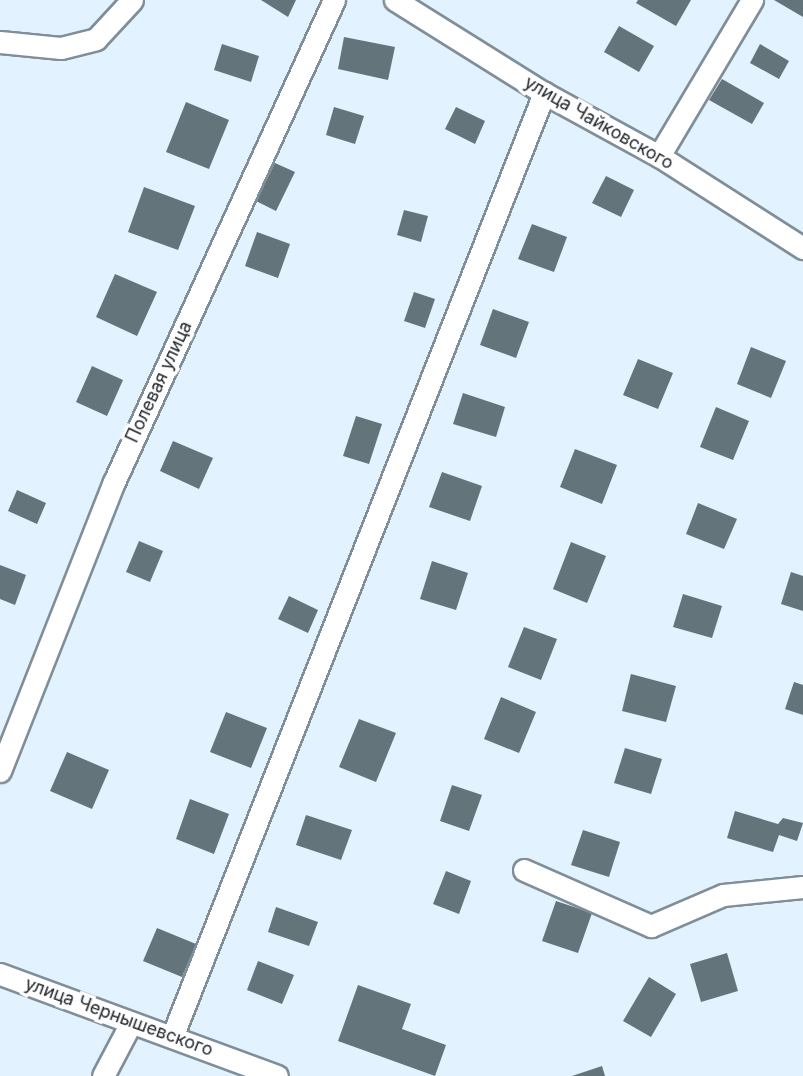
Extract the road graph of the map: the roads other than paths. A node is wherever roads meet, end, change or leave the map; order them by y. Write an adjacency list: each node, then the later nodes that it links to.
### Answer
1 (132, 0): 5 (street)
2 (334, 0): 9 (street, Полевая улица)
3 (395, 0): 6 (street, улица Чайковского)
4 (752, 0): 7 (street)
5 (0, 42)
6 (544, 93): 7 (street, улица Чайковского); 14 (street)
7 (659, 156): 8 (street, улица Чайковского)
8 (803, 248)
9 (0, 771)
10 (524, 870): 11 (street)
11 (803, 887)
12 (0, 974): 13 (street, улица Чернышевского)
13 (131, 1023): 14 (street, улица Чернышевского); 15 (street)
14 (173, 1037): 16 (street, улица Чернышевского)
15 (103, 1076)
16 (277, 1076)

